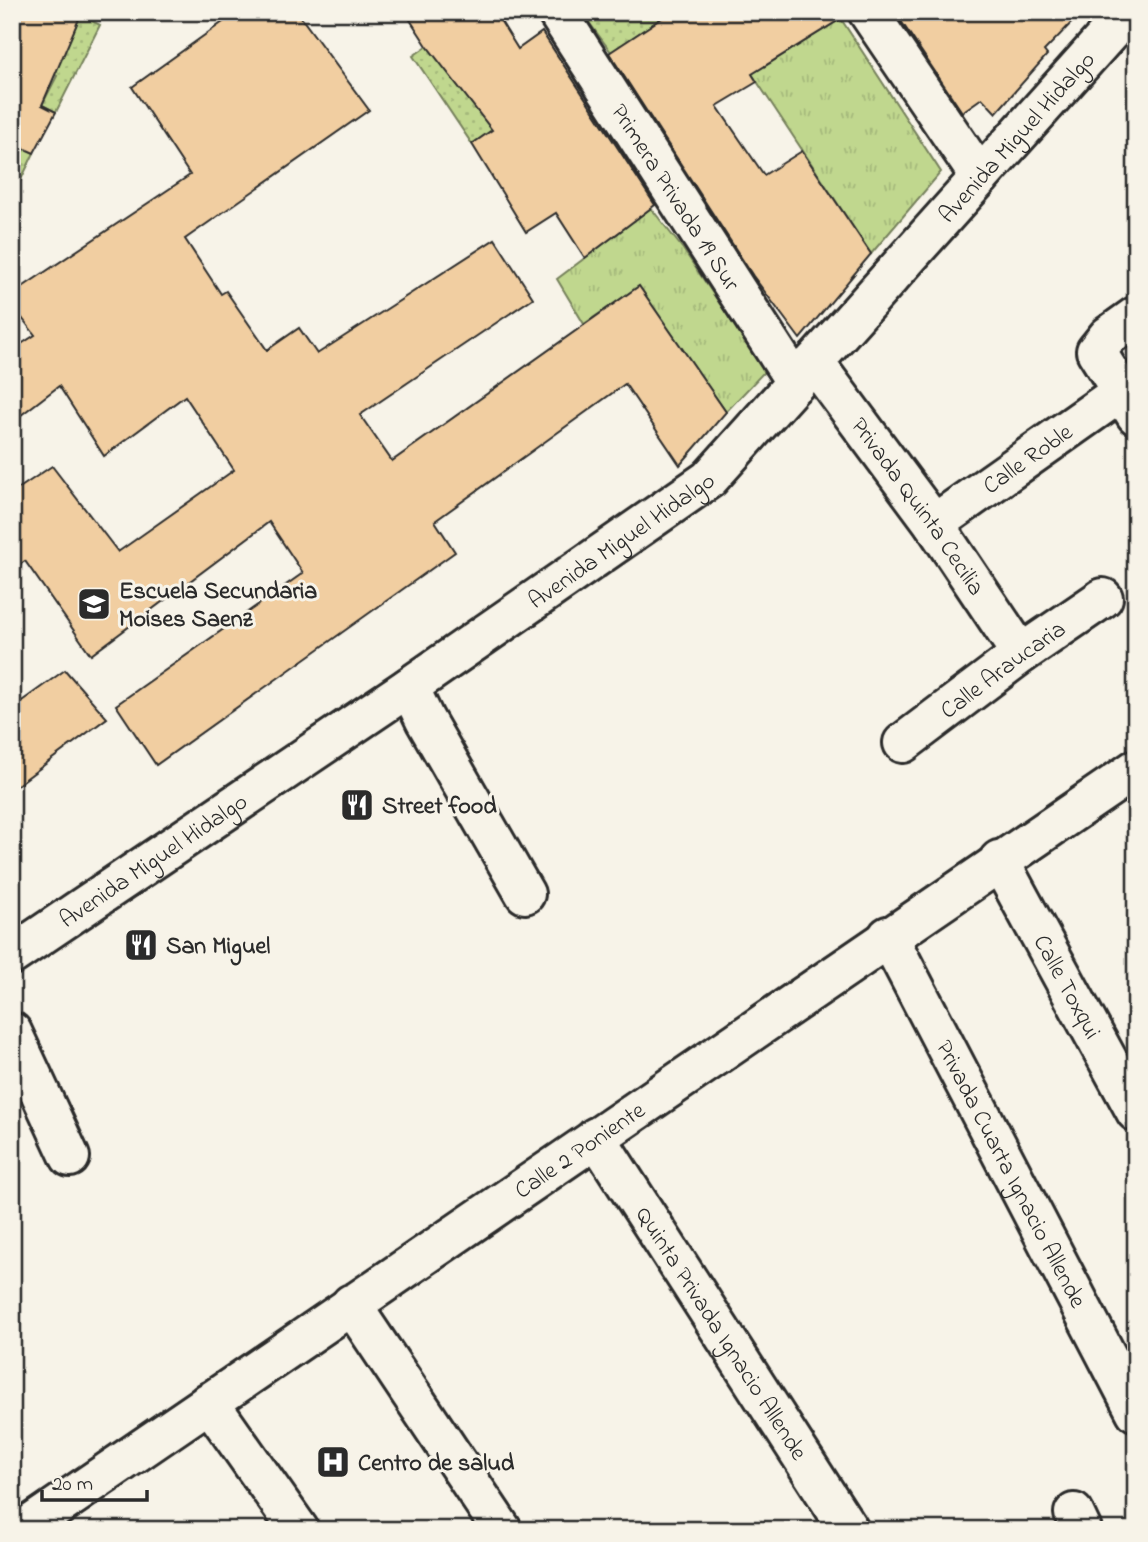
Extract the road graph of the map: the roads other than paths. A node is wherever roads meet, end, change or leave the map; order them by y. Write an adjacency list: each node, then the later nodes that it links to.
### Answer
1 (557, 12): 6 (street, Primera Privada 19 Sur)
2 (867, 12): 4 (street)
3 (1128, 12): 4 (street, Avenida Miguel Hidalgo)
4 (980, 177): 6 (street, Avenida Miguel Hidalgo)
5 (1136, 316): 7 (street)
6 (805, 372): 8 (street, Privada Quinta Cecilia); 11 (street, Avenida Miguel Hidalgo)
7 (1128, 404): 8 (street, Calle Roble)
8 (934, 524): 10 (street, Privada Quinta Cecilia)
9 (1103, 598): 10 (street, Calle Araucaria)
10 (1021, 654): 12 (street, Calle Araucaria)
11 (409, 687): 15 (street); 17 (street, Avenida Miguel Hidalgo)
12 (903, 743)
13 (1136, 769): 14 (street, Calle 2 Poniente)
14 (999, 860): 16 (street, Calle 2 Poniente); 19 (street, Calle Toxqui)
15 (525, 894)
16 (888, 936): 20 (street, Calle 2 Poniente); 24 (street, Privada Cuarta Ignacio Allende)
17 (12, 955)
18 (12, 1032): 21 (street)
19 (1136, 1112)
20 (596, 1136): 22 (street, Calle 2 Poniente); 28 (street, Quinta Privada Ignacio Allende)
21 (70, 1157)
22 (351, 1304): 23 (street, Calle 2 Poniente); 27 (street)
23 (209, 1402): 25 (street, Calle 2 Poniente); 26 (street)
24 (1136, 1412)
25 (23, 1530)
26 (299, 1530)
27 (502, 1530)
28 (849, 1530)

